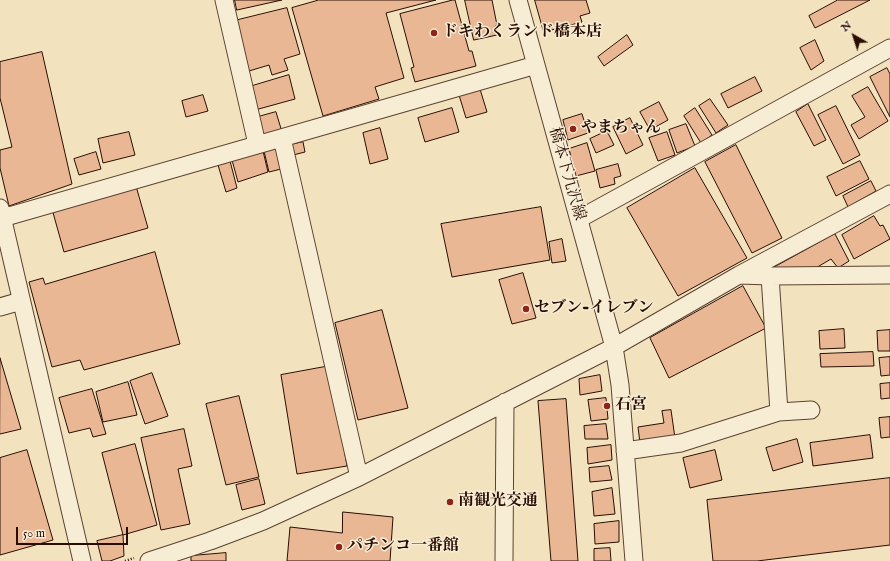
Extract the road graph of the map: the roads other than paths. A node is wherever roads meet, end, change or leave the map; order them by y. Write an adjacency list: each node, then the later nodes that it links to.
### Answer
1 (224, 0): 6 (street)
2 (518, 0): 4 (street, 橋本下九沢線)
3 (890, 48): 9 (street)
4 (536, 64): 5 (street); 9 (street, 橋本下九沢線)
5 (282, 138): 6 (street); 20 (street)
6 (257, 144): 8 (street)
7 (890, 194): 10 (street)
8 (1, 213): 13 (street)
9 (579, 219): 15 (street, 橋本下九沢線)
10 (739, 275): 12 (street); 15 (street)
11 (890, 275): 12 (street)
12 (770, 276): 18 (street)
13 (21, 301): 14 (street); 21 (street)
14 (0, 307)
15 (614, 347): 16 (street); 19 (street, 橋本下九沢線)
16 (506, 402): 20 (street); 23 (street)
17 (811, 410): 18 (street)
18 (779, 412): 19 (street)
19 (625, 451): 24 (street, 橋本下九沢線)
20 (359, 477): 22 (street)
21 (82, 561)
22 (149, 561)
23 (504, 561)
24 (634, 561)

